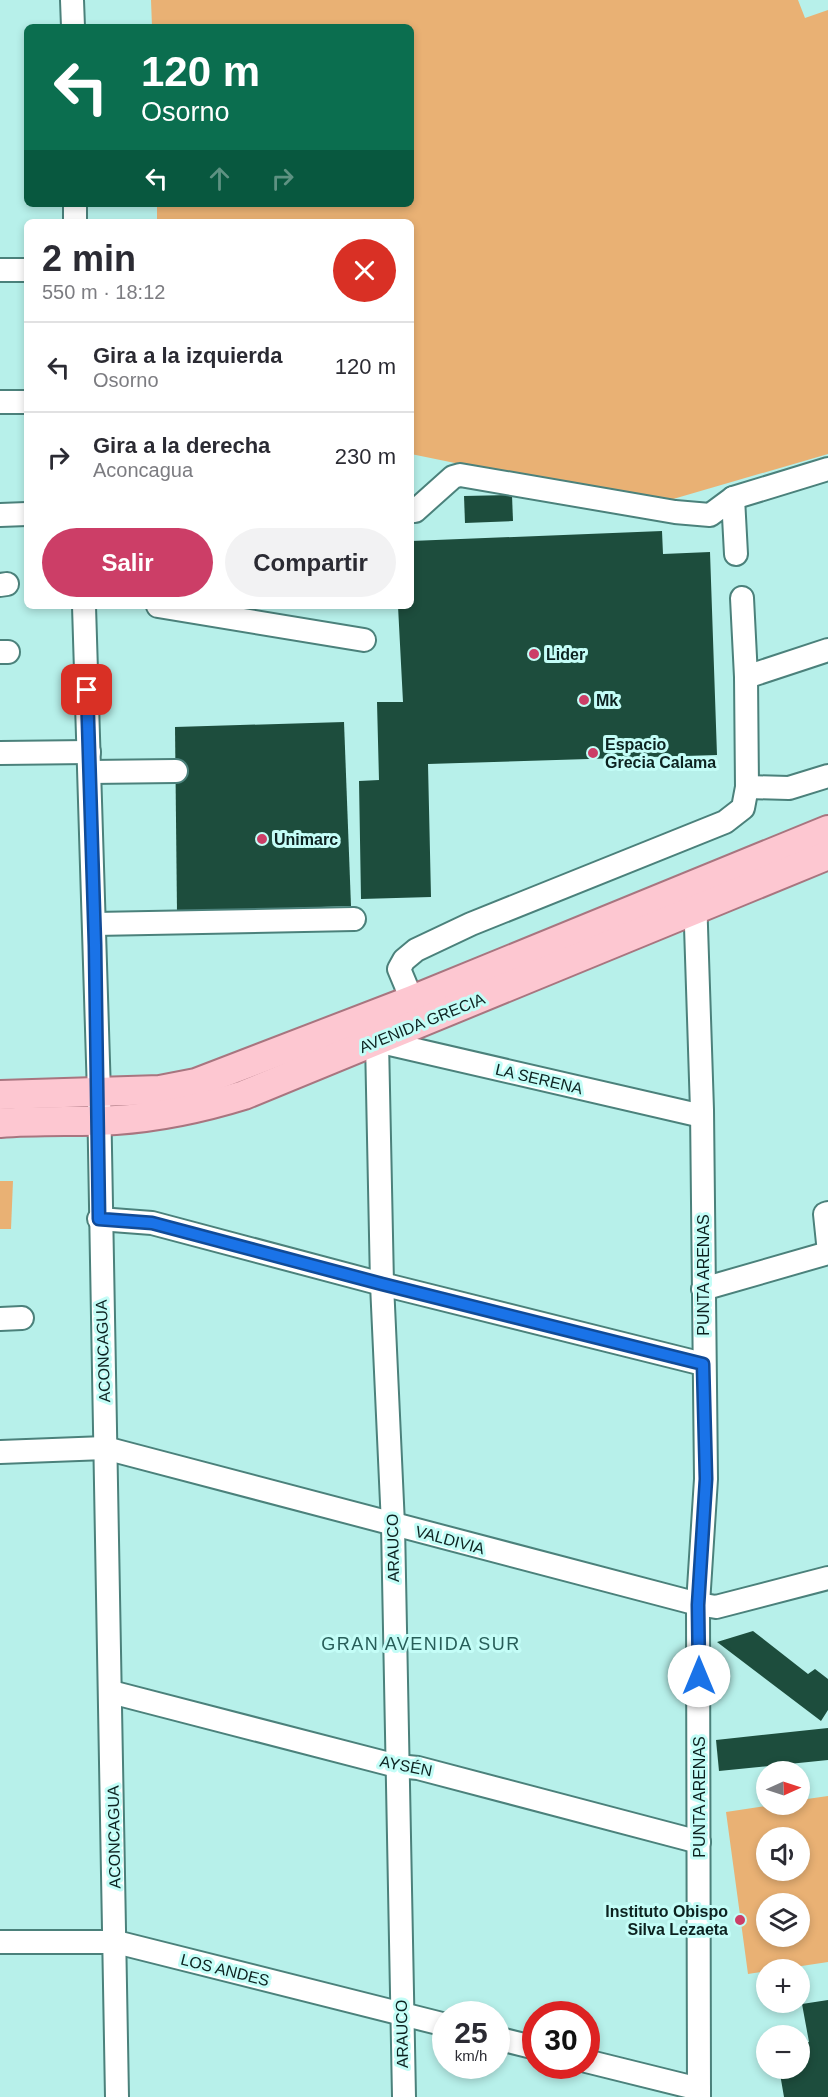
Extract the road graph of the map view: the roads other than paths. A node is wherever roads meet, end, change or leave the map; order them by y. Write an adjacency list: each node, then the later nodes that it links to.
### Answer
1 (72, 0): 2 (street)
2 (73, 24)
3 (0, 270): 4 (street)
4 (24, 270)
5 (0, 402): 6 (street)
6 (24, 402)
7 (828, 469): 8 (street)
8 (733, 498): 9 (street); 12 (street)
9 (415, 511)
10 (24, 514): 11 (street)
11 (0, 515)
12 (736, 554)
13 (742, 598): 18 (street)
14 (84, 609): 20 (street, ACONCAGUA)
15 (176, 609): 16 (street)
16 (364, 640)
17 (828, 650): 18 (street)
18 (746, 677): 23 (street)
19 (0, 753): 20 (street)
20 (89, 762): 21 (street); 28 (street, ACONCAGUA)
21 (176, 771)
22 (828, 776): 23 (street)
23 (747, 787): 29 (street)
24 (828, 830): 26 (main road, AVENIDA GRECIA)
25 (828, 855): 26 (main road, AVENIDA GRECIA)
26 (695, 898): 29 (main road, AVENIDA GRECIA); 30 (main road, AVENIDA GRECIA); 33 (street, PUNTA ARENAS)
27 (354, 920): 28 (street)
28 (95, 924): 32 (street, ACONCAGUA)
29 (404, 1003): 30 (street); 32 (main road, AVENIDA GRECIA)
30 (377, 1041): 32 (main road, AVENIDA GRECIA); 33 (street, LA SERENA); 39 (street, ARAUCO)
31 (0, 1095): 32 (main road, AVENIDA GRECIA)
32 (98, 1107): 34 (main road, AVENIDA GRECIA); 36 (street, ACONCAGUA)
33 (702, 1116): 40 (street, PUNTA ARENAS)
34 (0, 1123)
35 (828, 1213): 37 (street)
36 (99, 1219): 39 (street); 42 (street, ACONCAGUA)
37 (828, 1243)
38 (828, 1253): 40 (street)
39 (382, 1284): 41 (street); 44 (street, ARAUCO)
40 (703, 1289): 41 (street, PUNTA ARENAS)
41 (703, 1364): 46 (street, PUNTA ARENAS)
42 (105, 1448): 43 (street, VALDIVIA); 44 (street, VALDIVIA); 47 (street, ACONCAGUA)
43 (0, 1452)
44 (393, 1525): 46 (street, VALDIVIA); 48 (street, ARAUCO)
45 (828, 1578): 46 (street, VALDIVIA)
46 (698, 1605): 49 (street, PUNTA ARENAS)
47 (111, 1692): 48 (street, AYSÉN); 51 (street, ACONCAGUA)
48 (397, 1766): 49 (street, AYSÉN); 52 (street, ARAUCO)
49 (699, 1842): 55 (street, PUNTA ARENAS)
50 (0, 1942): 51 (street, LOS ANDES)
51 (116, 1942): 52 (street, LOS ANDES); 56 (street, ACONCAGUA)
52 (401, 2014): 53 (street, LOS ANDES); 57 (street, ARAUCO)
53 (432, 2022)
54 (600, 2065): 55 (street)
55 (699, 2093)
56 (117, 2097)
57 (404, 2097)

